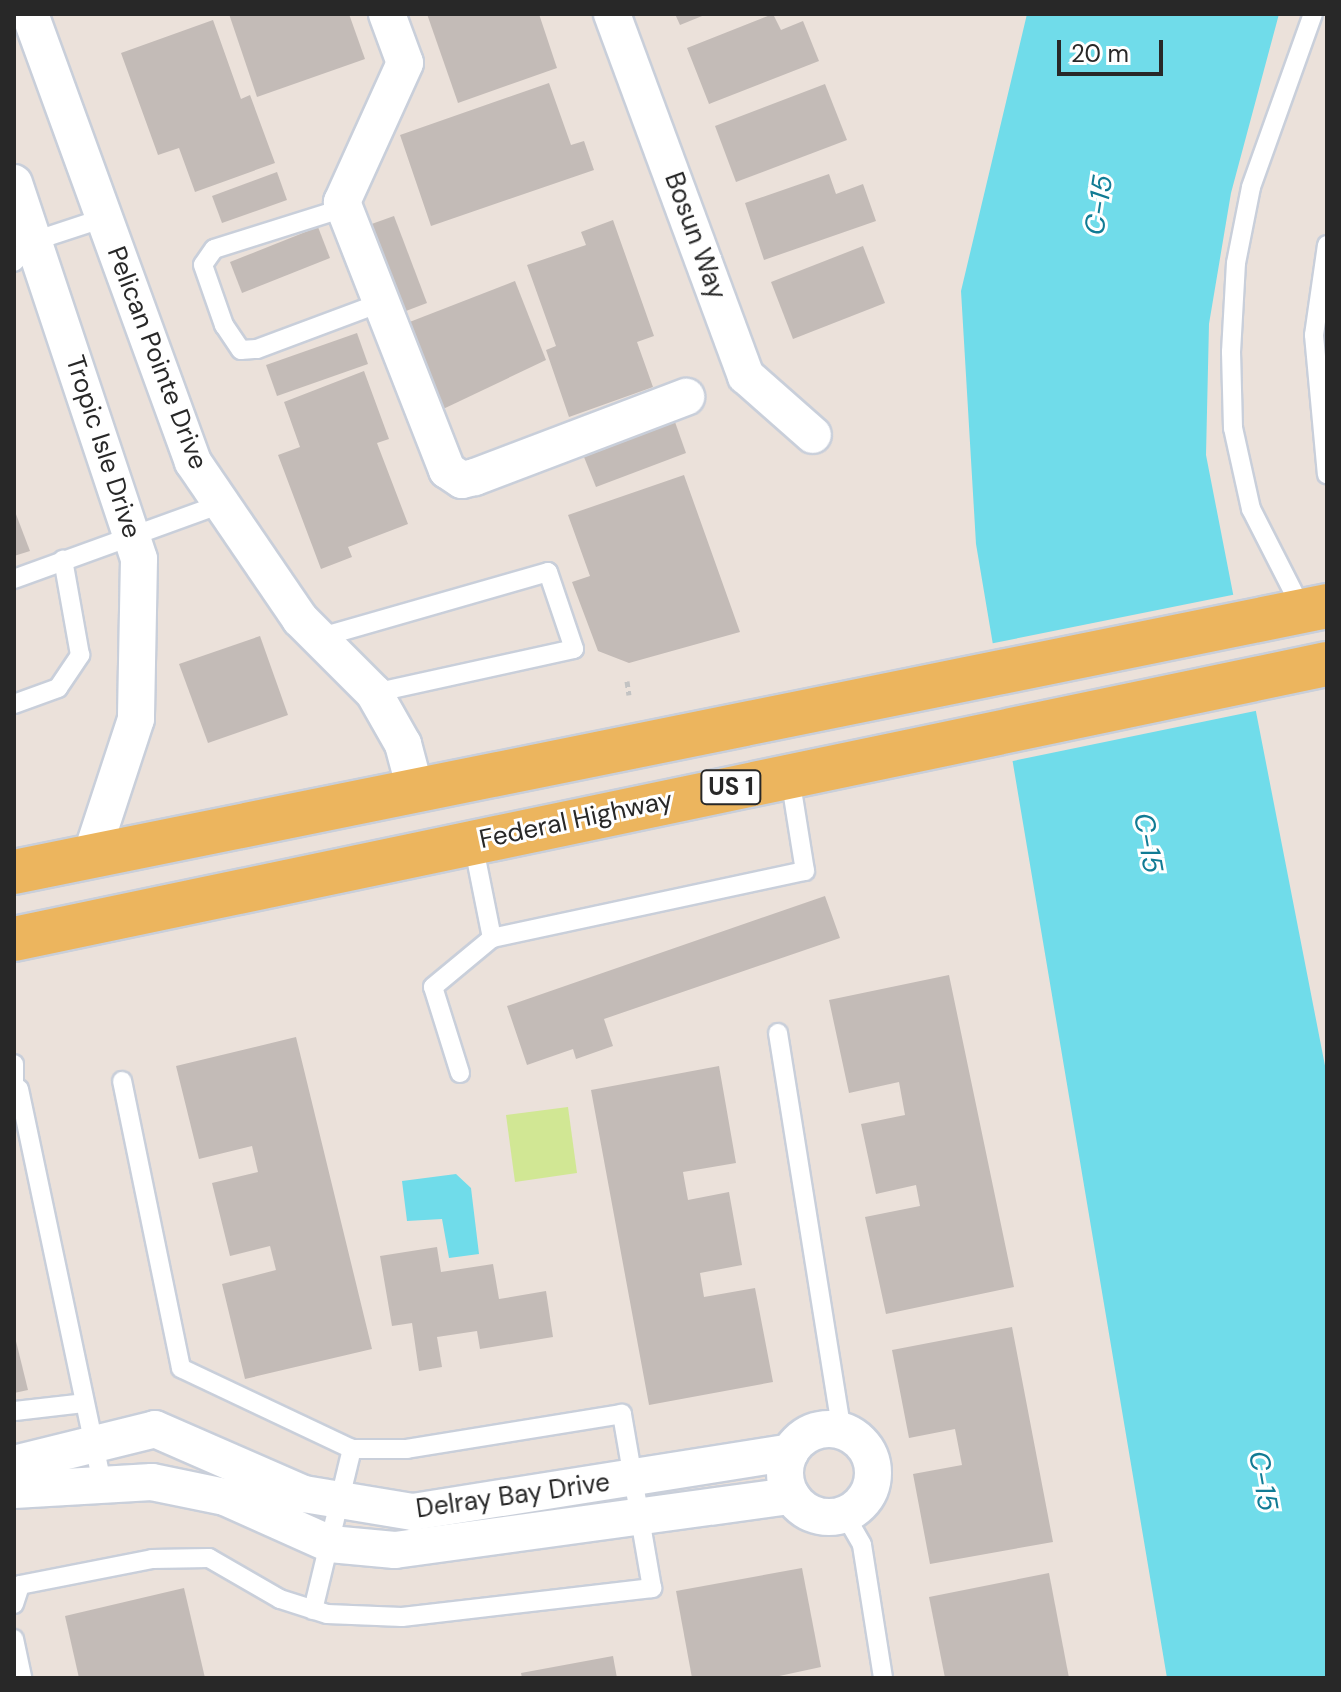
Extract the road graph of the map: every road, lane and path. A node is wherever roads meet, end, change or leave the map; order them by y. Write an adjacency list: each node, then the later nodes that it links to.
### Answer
1 (30, 14): 7 (street, Pelican Pointe Drive)
2 (387, 14): 6 (street)
3 (612, 14): 12 (street, Bosun Way)
4 (1313, 14): 18 (lane)
5 (14, 183): 9 (street, Tropic Isle Drive)
6 (344, 208): 10 (street); 10 (lane)
7 (104, 218): 9 (lane); 14 (street, Pelican Pointe Drive)
8 (1327, 245): 13 (lane)
9 (24, 252): 15 (street, Tropic Isle Drive)
10 (380, 303): 11 (street)
11 (686, 397)
12 (813, 435)
13 (1327, 474)
14 (218, 505): 15 (lane); 19 (street, Pelican Pointe Drive)
15 (135, 533): 16 (lane); 29 (street, Tropic Isle Drive)
16 (63, 560): 17 (lane); 24 (lane)
17 (14, 579)
18 (1315, 609): 20 (main road); 25 (main road, US 1)
19 (318, 638): 22 (street, Pelican Pointe Drive); 22 (lane)
20 (1323, 665): 26 (main road, Federal Highway / US 1)
21 (627, 681): 23 (path)
22 (374, 693): 27 (street, Pelican Pointe Drive)
23 (629, 695)
24 (14, 704)
25 (555, 762): 27 (main road, US 1); 28 (main road)
26 (790, 774): 28 (main road, Federal Highway / US 1); 32 (lane)
27 (415, 789): 29 (main road, US 1); 31 (main road)
28 (473, 842): 31 (main road, Federal Highway / US 1); 32 (lane)
29 (91, 856): 30 (main road, US 1)
30 (14, 872)
31 (326, 874): 33 (main road, Federal Highway / US 1)
32 (492, 938): 36 (lane)
33 (14, 939)
34 (778, 1033): 41 (lane)
35 (14, 1064): 38 (lane)
36 (460, 1073)
37 (122, 1081): 43 (lane)
38 (16, 1089): 39 (lane)
39 (84, 1403): 40 (lane); 42 (lane)
40 (15, 1411)
41 (842, 1431): 44 (street, Delray Bay Drive); 51 (street)
42 (92, 1439): 45 (street, Delray Bay Drive); 47 (lane); 50 (street, Delray Bay Drive)
43 (352, 1449): 46 (lane); 50 (lane)
44 (790, 1452): 46 (street, Delray Bay Drive); 49 (street)
45 (14, 1464)
46 (634, 1479): 50 (street, Delray Bay Drive); 52 (lane)
47 (102, 1483): 48 (street, Delray Bay Drive); 53 (street, Delray Bay Drive)
48 (14, 1490)
49 (791, 1496): 51 (street); 52 (street, Delray Bay Drive)
50 (340, 1503): 53 (lane)
51 (845, 1515): 58 (lane)
52 (642, 1519): 53 (street, Delray Bay Drive); 55 (lane)
53 (330, 1544): 55 (lane)
54 (14, 1604): 55 (lane)
55 (313, 1610)
56 (14, 1639): 57 (lane)
57 (22, 1678)
58 (883, 1678)

